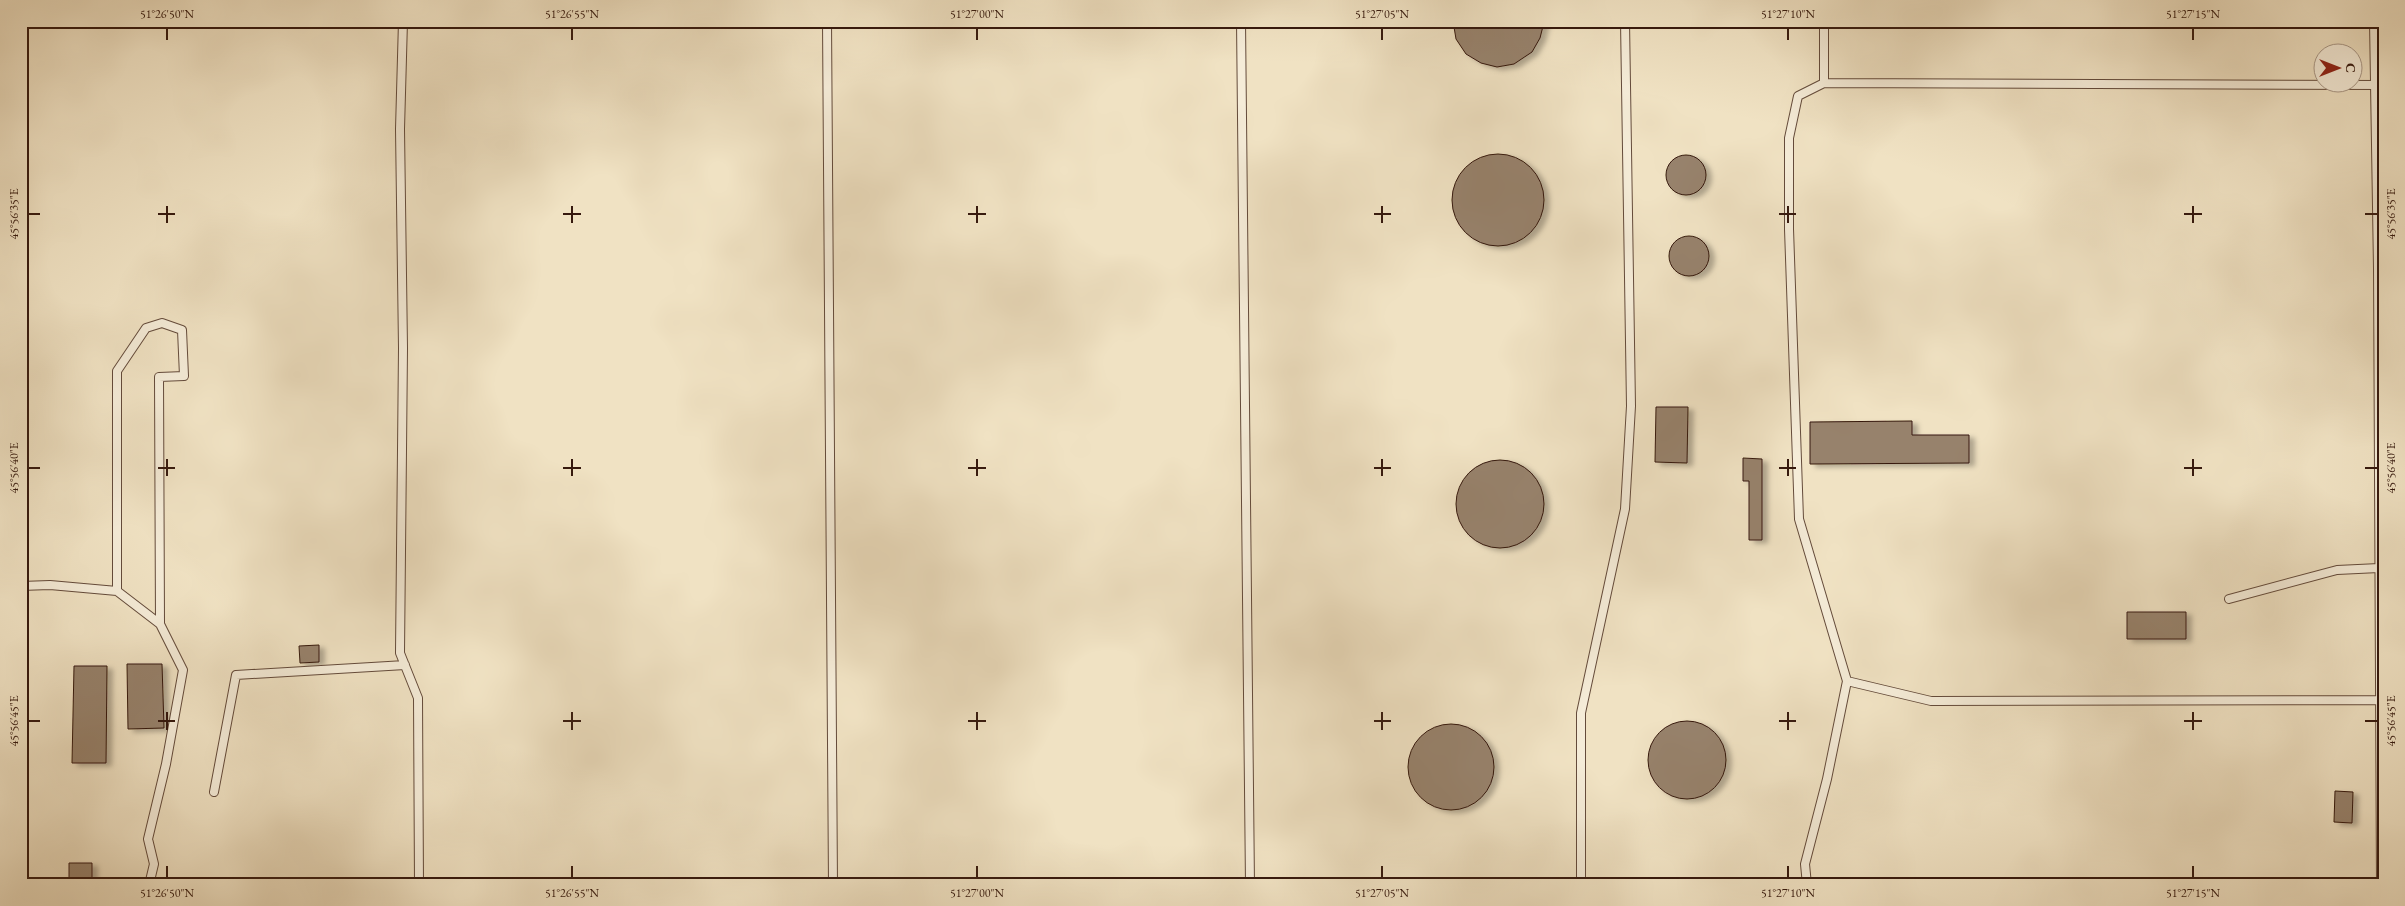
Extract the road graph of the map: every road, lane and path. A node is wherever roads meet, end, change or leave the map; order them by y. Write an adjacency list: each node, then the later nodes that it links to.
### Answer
1 (403, 21): 15 (lane)
2 (828, 21): 21 (lane)
3 (1242, 21): 22 (lane)
4 (1624, 21): 23 (lane)
5 (1824, 21): 7 (lane)
6 (2374, 21): 8 (lane)
7 (1824, 83): 8 (lane); 16 (lane)
8 (2380, 85): 9 (lane)
9 (2381, 268): 10 (lane)
10 (2379, 568): 13 (lane); 17 (lane)
11 (21, 586): 12 (lane)
12 (117, 591): 14 (lane); 14 (lane)
13 (2229, 599)
14 (160, 624): 19 (lane)
15 (405, 665): 18 (lane); 20 (lane)
16 (1846, 681): 17 (lane); 24 (lane)
17 (2382, 700): 25 (lane)
18 (214, 792)
19 (149, 885)
20 (419, 885)
21 (834, 885)
22 (1250, 885)
23 (1580, 885)
24 (1806, 885)
25 (2381, 885)

